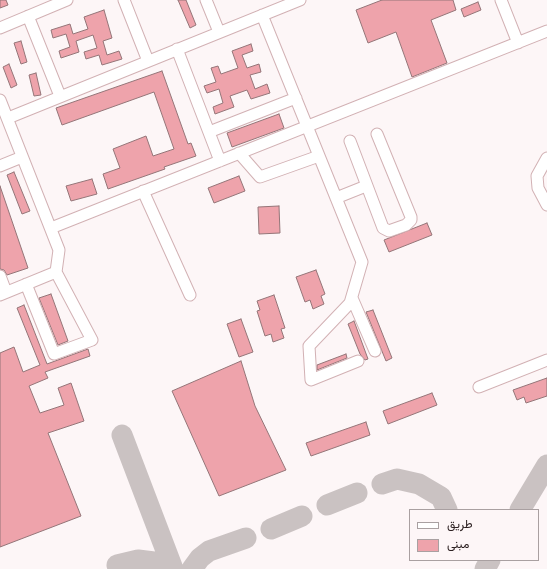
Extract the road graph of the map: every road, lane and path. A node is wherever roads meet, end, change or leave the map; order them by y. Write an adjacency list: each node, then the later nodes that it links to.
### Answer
1 (67, 0): 7 (lane)
2 (124, 0): 13 (lane)
3 (206, 0): 10 (lane)
4 (300, 0): 6 (lane)
5 (501, 0): 11 (lane)
6 (262, 15): 10 (lane); 15 (lane)
7 (28, 16): 8 (lane); 14 (lane)
8 (0, 28)
9 (547, 31): 11 (lane)
10 (219, 32): 12 (lane)
11 (518, 43): 18 (lane)
12 (177, 50): 13 (lane); 19 (lane)
13 (148, 61): 14 (lane)
14 (60, 96): 17 (lane)
15 (296, 98): 18 (lane); 19 (lane)
16 (0, 100): 17 (lane)
17 (8, 118): 24 (lane)
18 (307, 126): 22 (lane); 23 (lane)
19 (209, 132): 26 (lane)
20 (377, 134): 28 (lane)
21 (350, 141): 28 (lane)
22 (239, 153): 23 (lane); 26 (lane)
23 (319, 156): 30 (lane)
24 (22, 157): 27 (lane); 32 (lane)
25 (547, 158): 31 (lane)
26 (220, 161): 29 (lane)
27 (0, 166)
28 (366, 186): 30 (lane)
29 (143, 192): 32 (lane); 37 (lane)
30 (336, 198): 38 (lane)
31 (547, 205)
32 (50, 228): 33 (lane)
33 (56, 272): 35 (lane); 35 (lane)
34 (0, 276): 36 (lane)
35 (26, 284): 36 (lane)
36 (3, 294)
37 (190, 295)
38 (352, 298): 39 (lane); 41 (lane)
39 (376, 351)
40 (547, 360): 42 (lane)
41 (358, 361)
42 (479, 387)

